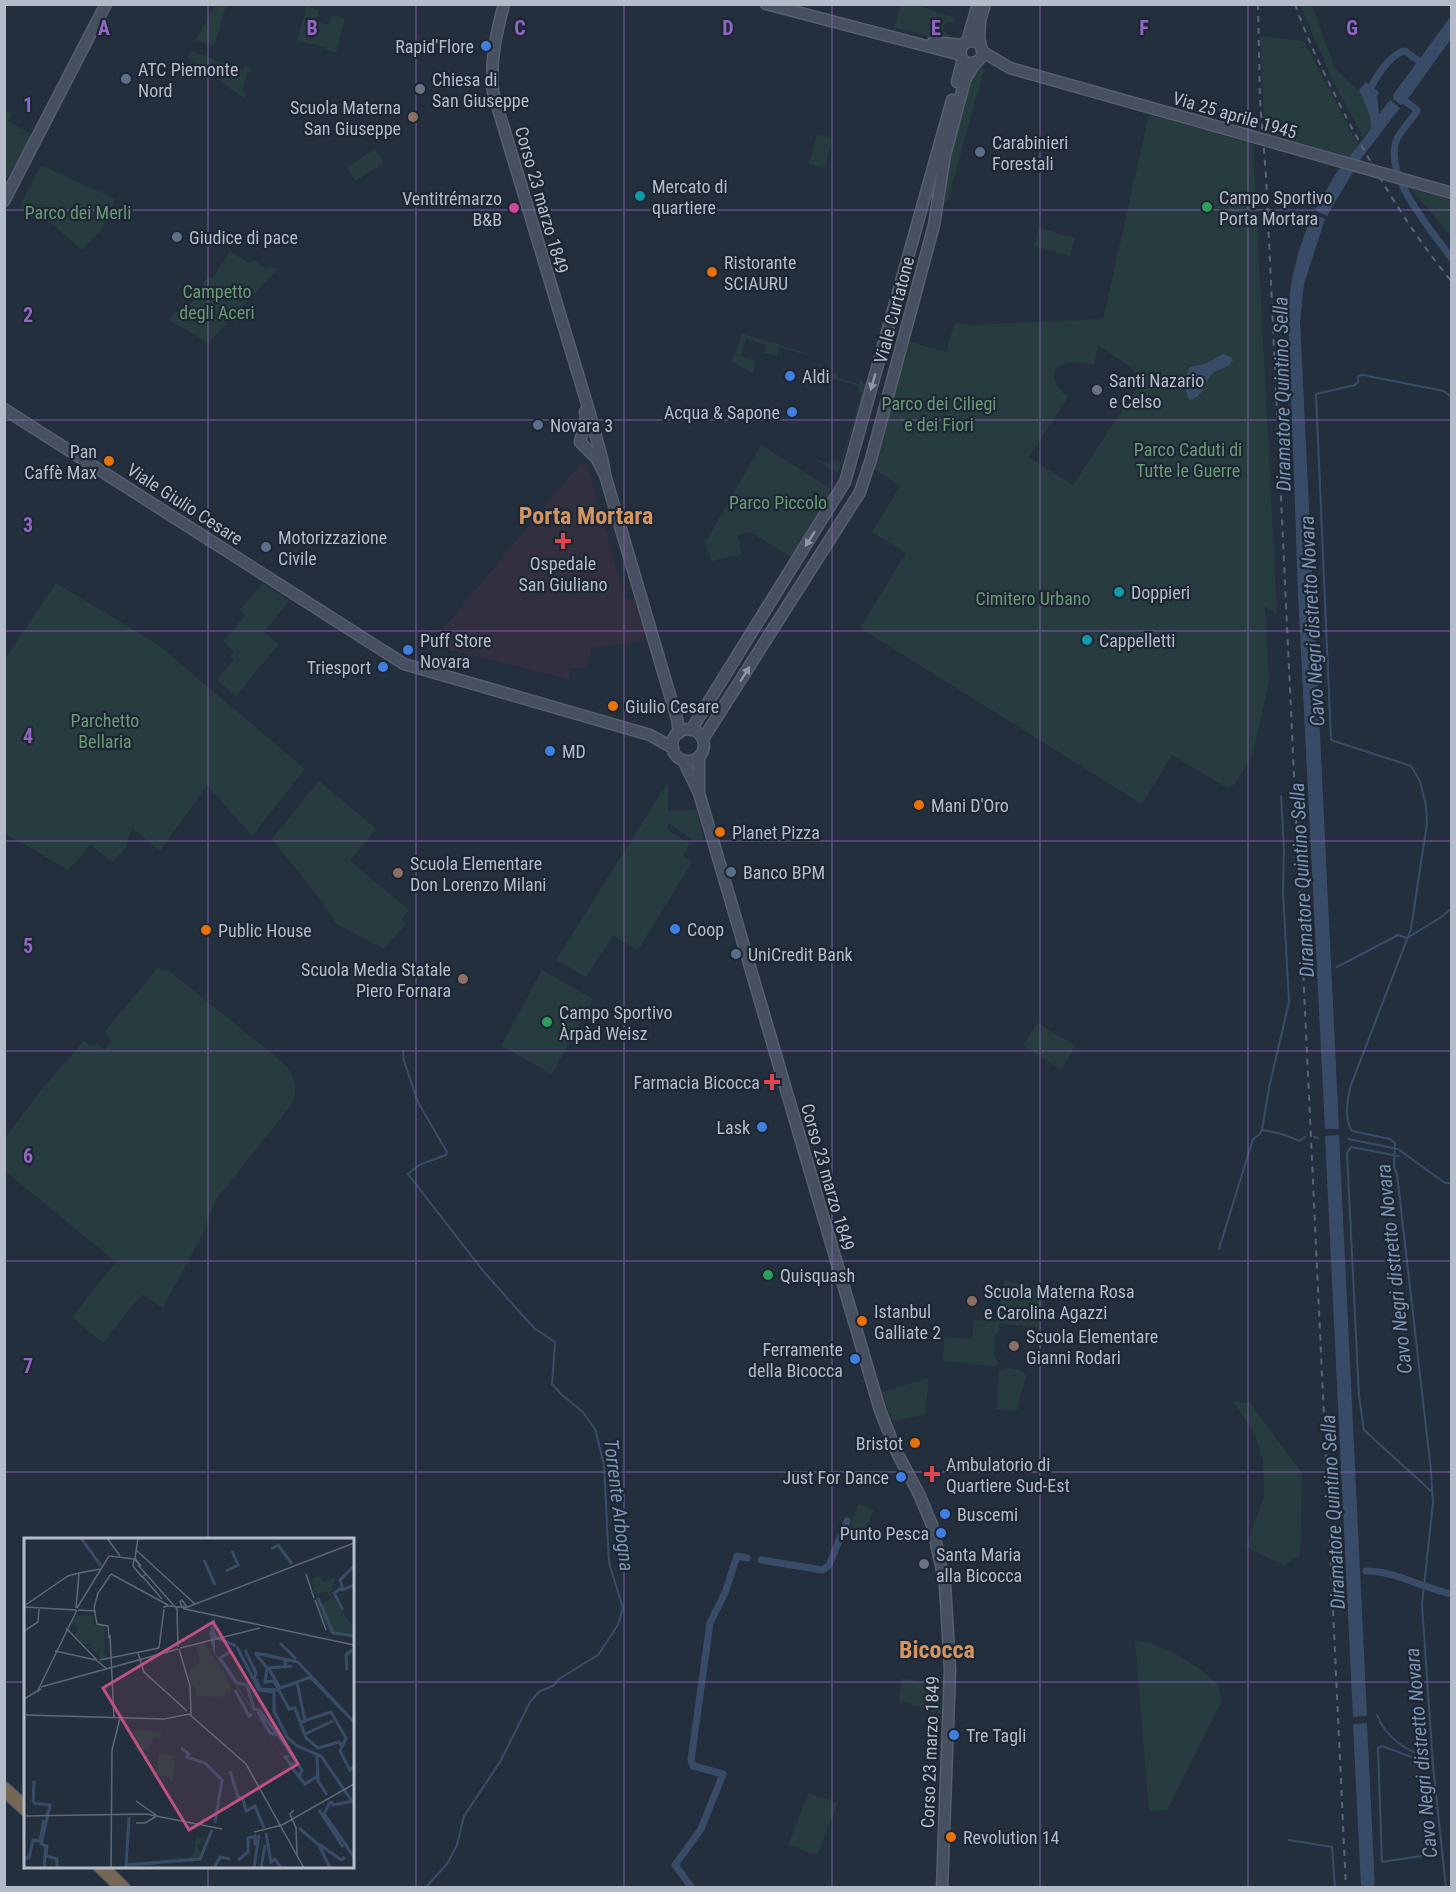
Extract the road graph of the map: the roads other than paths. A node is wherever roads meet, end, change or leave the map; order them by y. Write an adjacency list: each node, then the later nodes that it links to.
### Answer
1 (106, 4): 10 (main road)
2 (504, 4): 11 (main road, Corso 23 marzo 1849)
3 (766, 4): 7 (main road)
4 (782, 4): 7 (main road)
5 (978, 4): 7 (main road, Viale Curtatone)
6 (985, 4): 8 (main road, Viale Curtatone)
7 (964, 51): 8 (main road); 8 (main road); 14 (main road, Viale Curtatone, one-way to 14)
8 (979, 55): 9 (main road, Via 25 aprile 1945, bridge); 15 (main road, Viale Curtatone, one-way to 8)
9 (1452, 193)
10 (4, 201)
11 (585, 403): 13 (main road, Corso 23 marzo 1849); 13 (main road, Corso 23 marzo 1849)
12 (4, 409): 14 (main road, Viale Giulio Cesare)
13 (593, 442): 14 (main road, Corso 23 marzo 1849)
14 (681, 736): 15 (main road); 17 (main road)
15 (703, 739): 16 (main road)
16 (699, 757): 17 (main road); 18 (main road, Corso 23 marzo 1849)
17 (683, 760): 18 (main road, Corso 23 marzo 1849)
18 (699, 793): 27 (main road, Corso 23 marzo 1849)
19 (4, 1779): 21 (highway)
20 (4, 1789): 22 (highway)
21 (24, 1796)
22 (24, 1807)
23 (90, 1868): 25 (highway)
24 (102, 1868): 26 (highway)
25 (110, 1887)
26 (123, 1887)
27 (942, 1887)

